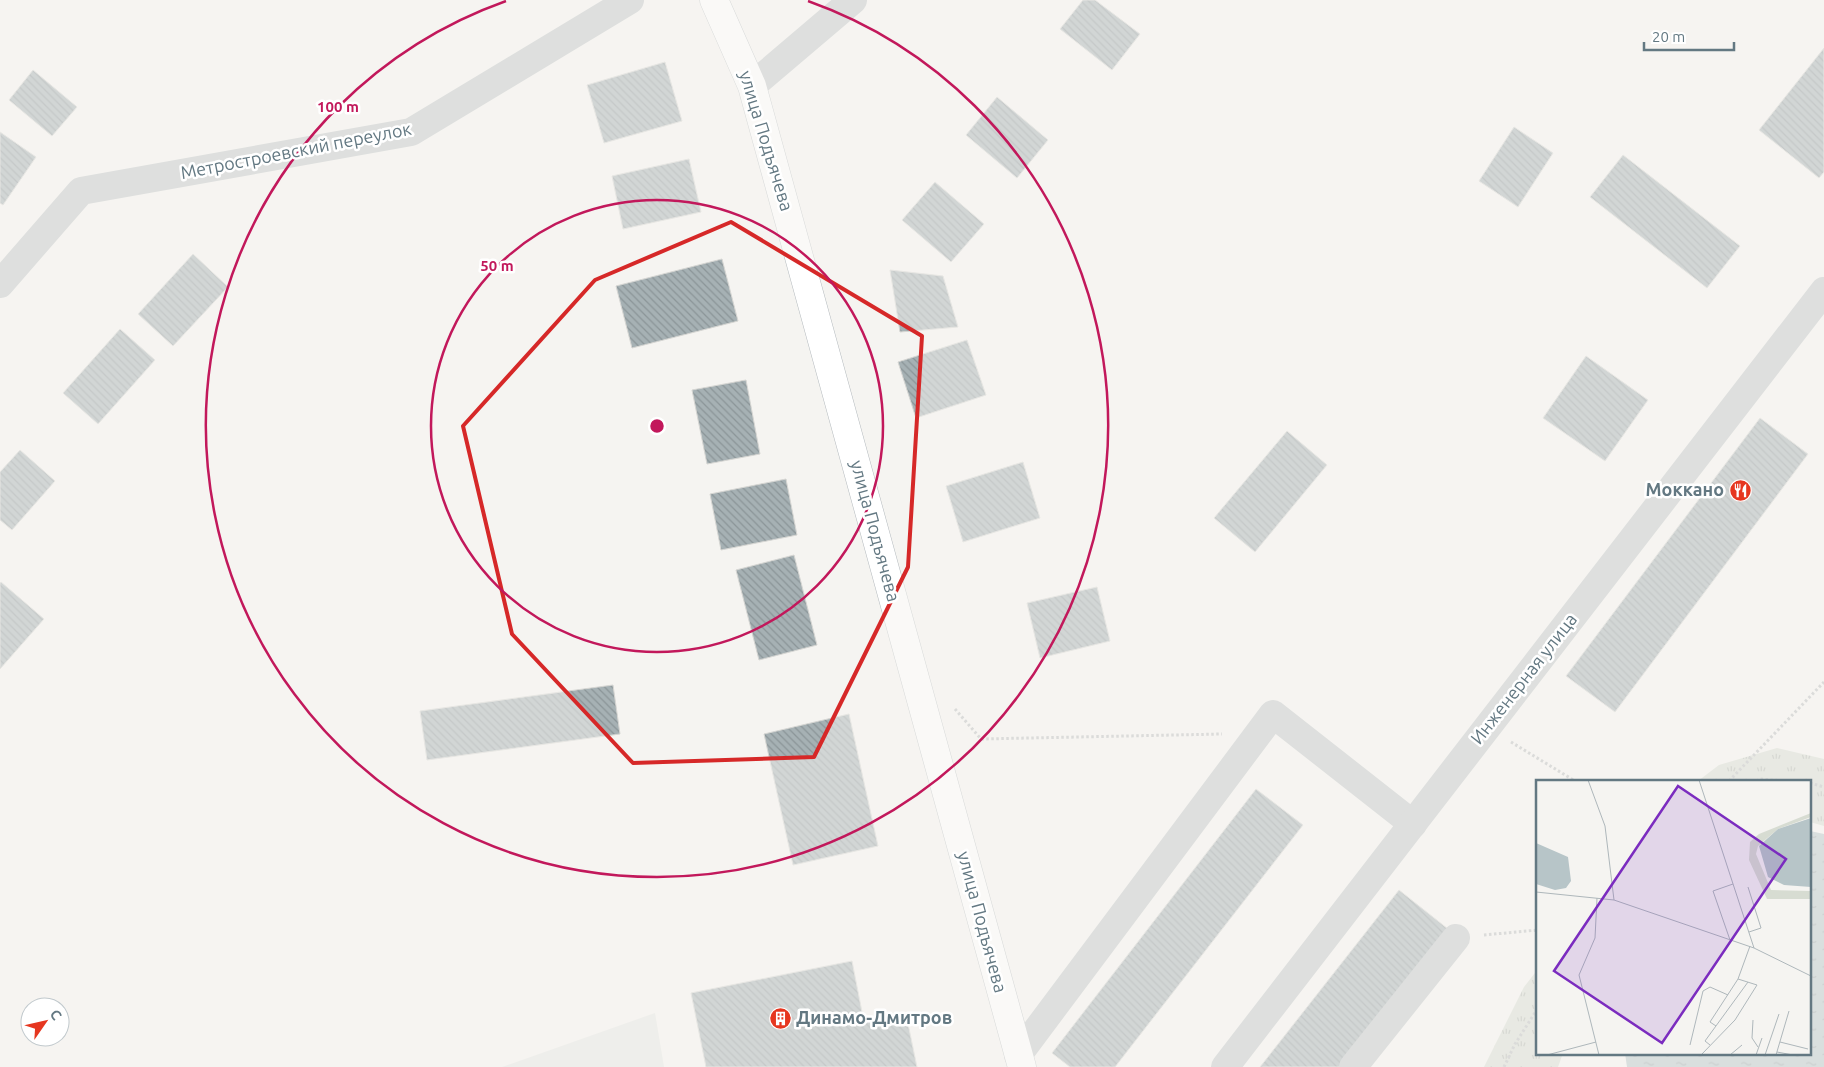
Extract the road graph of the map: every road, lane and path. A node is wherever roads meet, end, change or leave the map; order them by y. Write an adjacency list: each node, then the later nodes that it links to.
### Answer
1 (630, 0): 5 (street, Метростроевский переулок)
2 (714, 0): 4 (main road, улица Подъячева)
3 (853, 0): 4 (street)
4 (752, 86): 17 (main road, улица Подъячева)
5 (0, 284)
6 (1824, 291): 9 (street, Инженерная улица)
7 (1824, 682): 12 (path)
8 (951, 704): 10 (path)
9 (1487, 728): 11 (path); 13 (street, Инженерная улица)
10 (1259, 733): 13 (street); 17 (street)
11 (1573, 780)
12 (1730, 780)
13 (1413, 824): 18 (street, Инженерная улица)
14 (1536, 930): 15 (path)
15 (1456, 938): 19 (street)
16 (1536, 1011): 20 (path)
17 (1020, 1061)
18 (1225, 1067)
19 (1353, 1067)
20 (1504, 1067)

